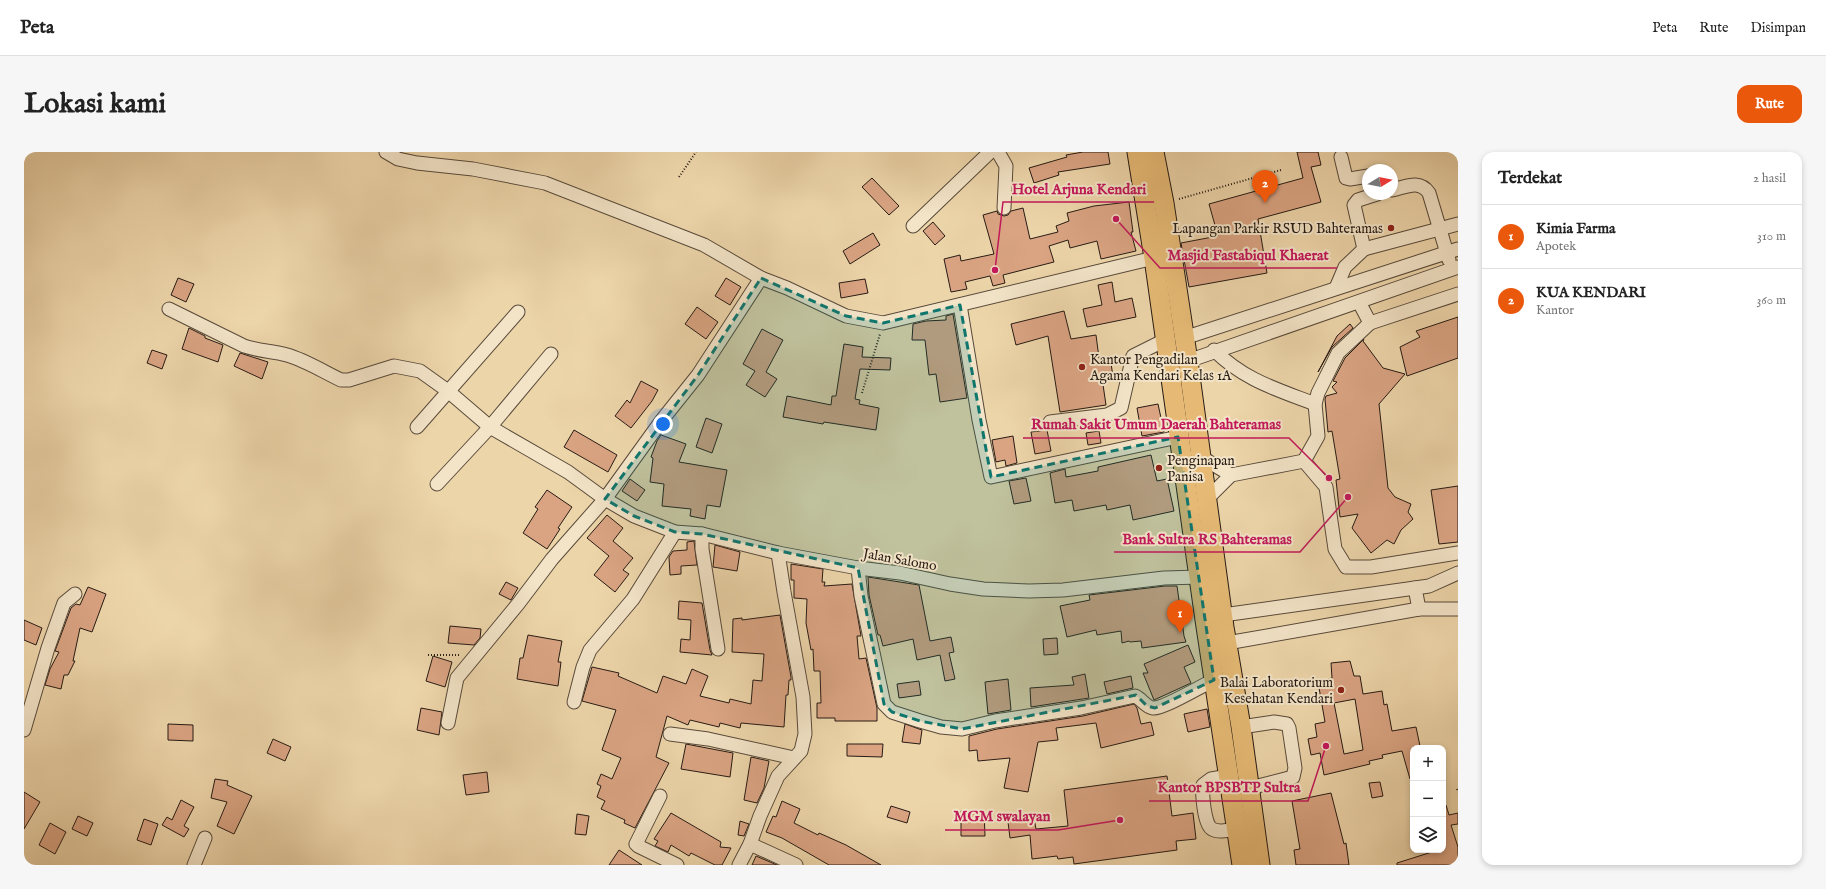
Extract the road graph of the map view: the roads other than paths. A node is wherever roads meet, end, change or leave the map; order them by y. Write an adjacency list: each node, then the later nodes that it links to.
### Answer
1 (386, 152): 18 (street)
2 (990, 152): 12 (street)
3 (998, 152): 10 (street)
4 (1137, 152): 16 (highway)
5 (1154, 152): 27 (highway)
6 (1341, 157): 7 (street)
7 (1362, 177)
8 (1398, 188): 13 (street)
9 (1362, 199): 14 (street)
10 (1004, 208)
11 (1458, 224): 13 (street)
12 (913, 226)
13 (1440, 229): 14 (street); 15 (street)
14 (1364, 249): 19 (street)
15 (1452, 251): 17 (street); 19 (street)
16 (1154, 258): 22 (street); 26 (highway)
17 (1455, 268): 21 (street)
18 (761, 278): 22 (street); 41 (street)
19 (1336, 288): 27 (street)
20 (1458, 294): 25 (street)
21 (1360, 302): 25 (street); 28 (street)
22 (960, 304): 35 (street)
23 (169, 309): 30 (street, Jalan Salomo)
24 (518, 312): 30 (street)
25 (1370, 323): 31 (street)
26 (1166, 348): 27 (highway); 32 (street); 35 (highway)
27 (1186, 350): 28 (street); 36 (highway)
28 (1214, 350): 31 (street)
29 (551, 354): 34 (street)
30 (448, 391): 33 (street); 34 (street, Jalan Salomo)
31 (1315, 404): 37 (street)
32 (1050, 422)
33 (417, 427)
34 (490, 427): 39 (street); 41 (street, Jalan Salomo)
35 (1178, 437): 48 (highway)
36 (1201, 458): 38 (street); 40 (highway)
37 (1304, 461): 38 (street); 45 (street)
38 (1231, 475): 40 (street)
39 (437, 484)
40 (1207, 499): 53 (highway)
41 (605, 500): 42 (street, Jalan Salomo); 57 (street)
42 (675, 532): 43 (street, Jalan Salomo); 56 (street)
43 (702, 534): 44 (street, Jalan Salomo); 54 (street)
44 (778, 552): 46 (street, Jalan Salomo); 61 (street)
45 (1458, 553)
46 (858, 568): 48 (street, Jalan Salomo); 55 (street)
47 (1458, 573): 49 (street)
48 (1200, 577): 53 (highway)
49 (1415, 588): 51 (street); 53 (street)
50 (75, 594): 59 (street)
51 (1419, 609): 52 (street); 53 (street)
52 (1458, 609)
53 (1220, 629): 55 (highway); 58 (highway)
54 (718, 649)
55 (1214, 680): 62 (highway)
56 (574, 702)
57 (448, 723)
58 (1241, 727): 63 (highway); 63 (street)
59 (24, 730)
60 (670, 734): 61 (street)
61 (794, 758): 67 (street)
62 (1229, 776): 65 (highway); 65 (street)
63 (1250, 788): 73 (highway)
64 (660, 796): 69 (street)
65 (1237, 829): 72 (highway)
66 (205, 838): 68 (street)
67 (750, 844): 70 (street); 71 (street)
68 (194, 865)
69 (677, 865)
70 (739, 865)
71 (796, 865)
72 (1242, 865)
73 (1260, 865)

